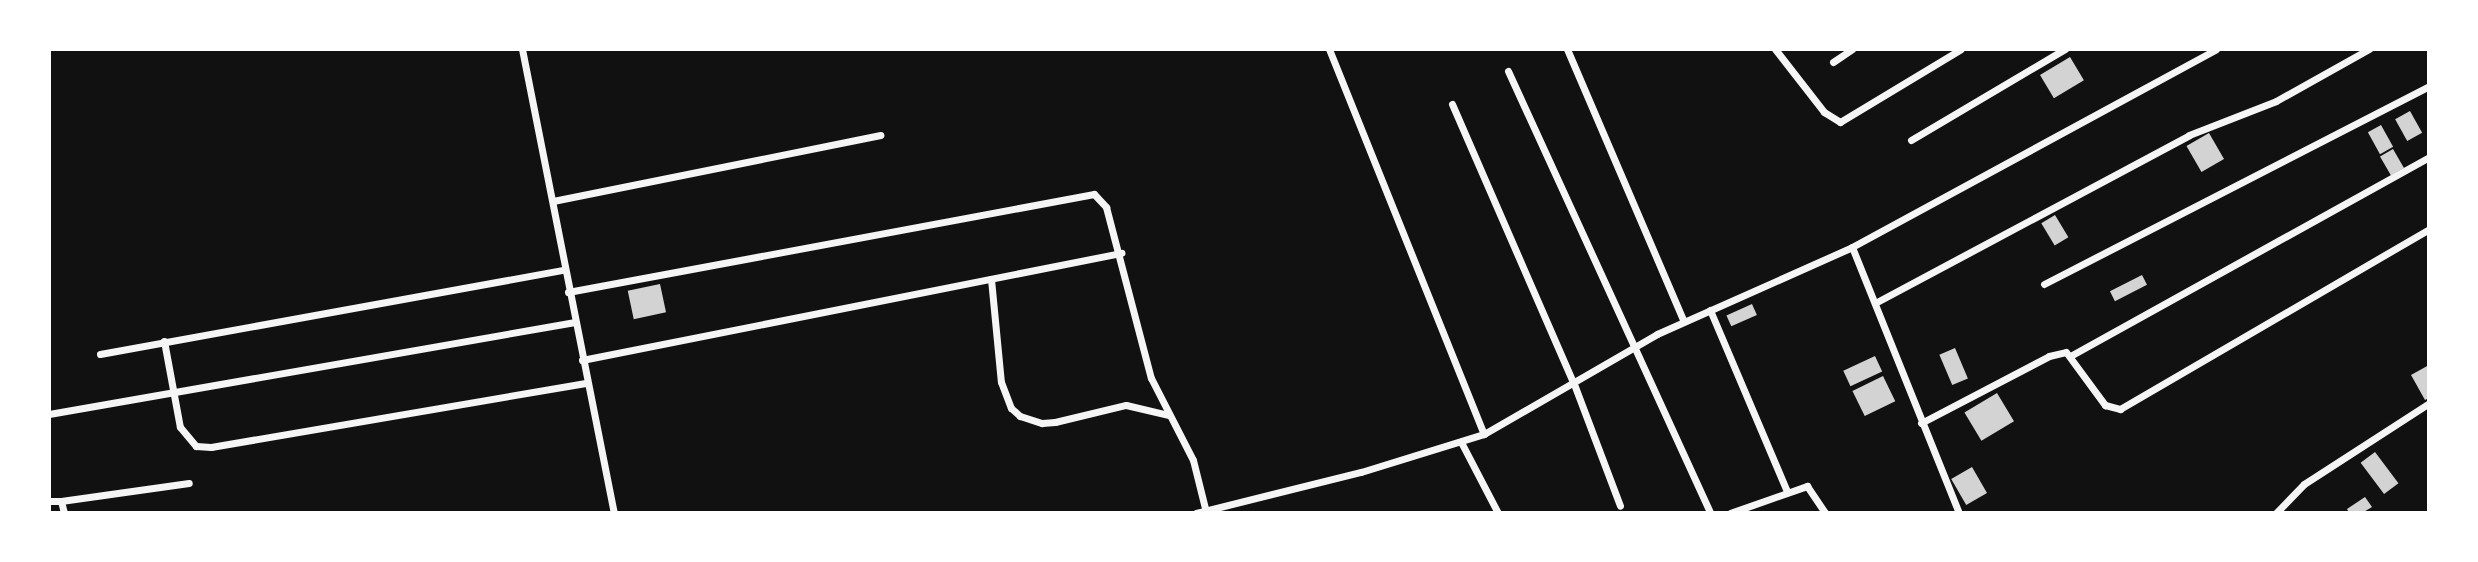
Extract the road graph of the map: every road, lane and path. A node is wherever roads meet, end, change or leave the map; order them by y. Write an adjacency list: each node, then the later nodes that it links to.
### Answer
1 (522, 49): 17 (street)
2 (1329, 49): 41 (street)
3 (1567, 49): 27 (street)
4 (1775, 49): 6 (street)
5 (1852, 49): 10 (street)
6 (1961, 49)
7 (2065, 49): 15 (street)
8 (2216, 49): 19 (street)
9 (2369, 49): 25 (street)
10 (1833, 62)
11 (1508, 71): 30 (street)
12 (2429, 86): 23 (street)
13 (1452, 104): 35 (street)
14 (880, 135): 17 (street)
15 (1911, 140)
16 (2429, 157): 32 (street)
17 (553, 201): 21 (street)
18 (2429, 229): 32 (street)
19 (1852, 247): 25 (street); 26 (street)
20 (1121, 253): 22 (street); 24 (street); 39 (street)
21 (564, 270): 24 (street); 29 (street)
22 (992, 279): 33 (street); 39 (street)
23 (2044, 284)
24 (568, 292): 28 (street)
25 (1875, 303): 40 (street)
26 (1710, 310): 27 (street); 44 (street)
27 (1683, 320): 30 (street)
28 (575, 322): 33 (street); 36 (street)
29 (164, 341): 31 (street); 36 (street)
30 (1632, 348): 35 (street); 53 (street)
31 (100, 354)
32 (2072, 355): 40 (street)
33 (582, 360): 34 (street)
34 (586, 383): 36 (street); 50 (street)
35 (1574, 384): 41 (street); 47 (street)
36 (172, 392): 38 (street)
37 (2429, 403): 57 (street)
38 (49, 414)
39 (1168, 415): 48 (street)
40 (1921, 423): 56 (street)
41 (1484, 434): 42 (street)
42 (1461, 442): 48 (street); 52 (street)
43 (189, 483): 45 (street)
44 (1787, 491): 54 (street); 55 (street)
45 (61, 500): 46 (street); 49 (street)
46 (49, 501)
47 (1619, 506)
48 (1205, 512): 51 (street)
49 (64, 513)
50 (614, 513)
51 (1196, 513)
52 (1498, 513)
53 (1710, 513)
54 (1730, 513)
55 (1825, 513)
56 (1959, 513)
57 (2276, 513)

